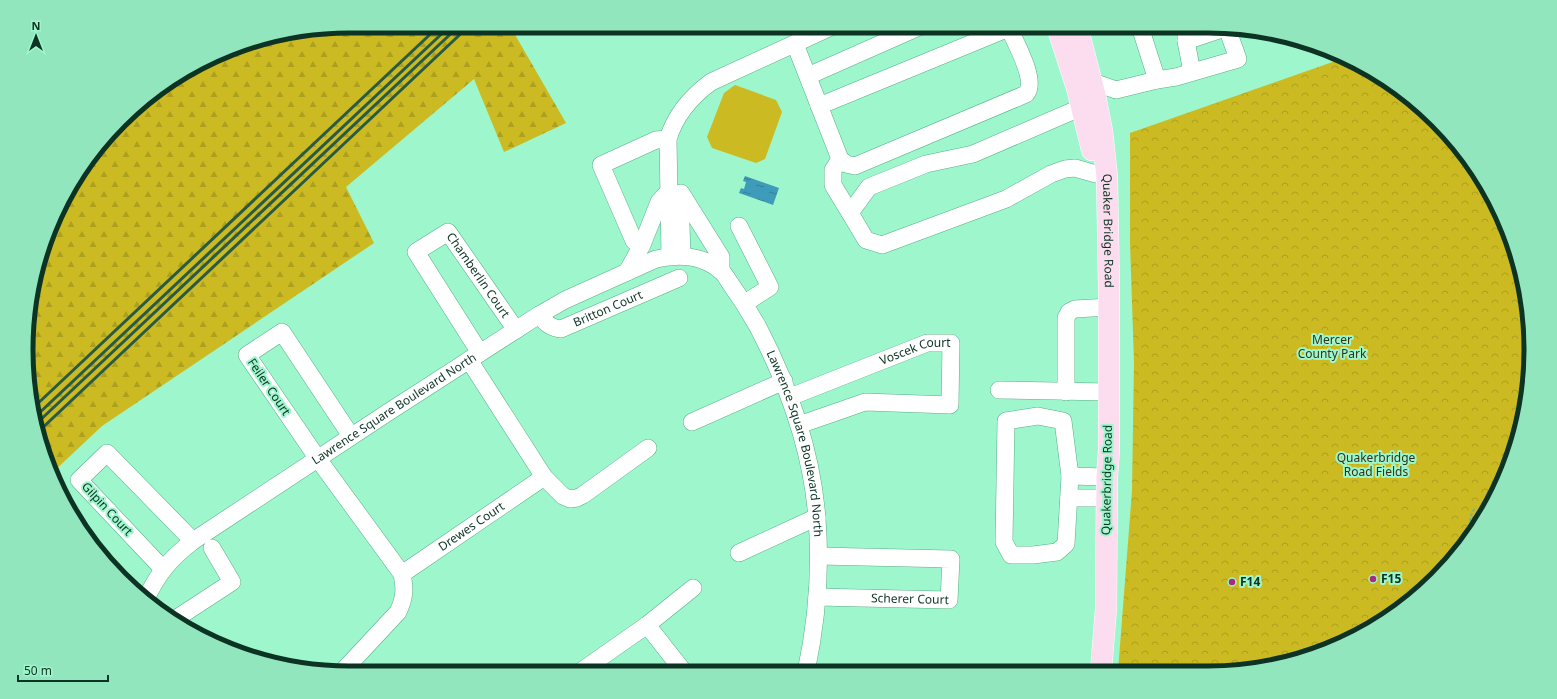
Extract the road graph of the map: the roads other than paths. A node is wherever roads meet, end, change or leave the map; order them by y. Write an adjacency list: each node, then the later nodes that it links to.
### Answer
1 (819, 33): 10 (street)
2 (905, 33): 12 (street)
3 (994, 33): 15 (street)
4 (1011, 33): 18 (street)
5 (1060, 33): 16 (main road, Quaker Bridge Road)
6 (1079, 33): 14 (main road, Quaker Bridge Road)
7 (1142, 33): 13 (street)
8 (1186, 34): 11 (street)
9 (1228, 34): 11 (street)
10 (796, 44): 12 (street); 17 (street)
11 (1192, 72): 13 (street)
12 (808, 76): 15 (street)
13 (1156, 80): 14 (street)
14 (1093, 82): 28 (main road, Quaker Bridge Road)
15 (819, 106): 18 (street)
16 (1082, 107): 19 (main road, Quaker Bridge Road); 21 (street)
17 (668, 139): 20 (street); 23 (street)
18 (840, 159): 21 (street)
19 (1096, 174): 21 (street); 28 (main road, Quaker Bridge Road)
20 (674, 191): 24 (street); 25 (street); 26 (street)
21 (850, 213)
22 (739, 226): 29 (street)
23 (634, 242)
24 (676, 256): 25 (street, Lawrence Square Boulevard North); 26 (street, Lawrence Square Boulevard North)
25 (721, 271): 29 (street, Lawrence Square Boulevard North)
26 (627, 272): 30 (street, Lawrence Square Boulevard North)
27 (679, 278): 30 (street, Britton Court)
28 (1109, 298): 35 (street); 36 (main road, Quakerbridge Road)
29 (745, 303): 33 (street, Lawrence Square Boulevard North)
30 (540, 315): 31 (street, Lawrence Square Boulevard North)
31 (516, 330): 32 (street, Lawrence Square Boulevard North); 32 (street, Chamberlin Court)
32 (474, 357): 40 (street, Lawrence Square Boulevard North); 44 (street)
33 (784, 381): 37 (street, Lawrence Square Boulevard North); 38 (street)
34 (999, 390): 35 (street)
35 (1066, 392): 36 (street)
36 (1108, 392): 45 (main road, Quakerbridge Road)
37 (790, 397): 39 (street, Lawrence Square Boulevard North); 39 (street, Voscek Court)
38 (692, 422)
39 (799, 424): 47 (street, Lawrence Square Boulevard North)
40 (351, 436): 42 (street, Lawrence Square Boulevard North); 42 (street, Feiler Court)
41 (648, 448): 44 (street)
42 (318, 459): 48 (street, Lawrence Square Boulevard North); 53 (street)
43 (1070, 476): 45 (street); 46 (street); 46 (street)
44 (544, 477): 53 (street, Drewes Court)
45 (1107, 488): 46 (street); 63 (main road, Quakerbridge Road)
46 (1069, 498)
47 (817, 517): 50 (street); 51 (street, Lawrence Square Boulevard North)
48 (193, 541): 52 (street, Lawrence Square Boulevard North); 52 (street, Gilpin Court)
49 (212, 548): 57 (street)
50 (739, 553)
51 (819, 556): 56 (street, Lawrence Square Boulevard North); 56 (street, Scherer Court)
52 (163, 569): 55 (street, Lawrence Square Boulevard North)
53 (402, 574): 59 (street)
54 (693, 588): 58 (street)
55 (149, 594)
56 (817, 597): 62 (street, Lawrence Square Boulevard North)
57 (179, 616)
58 (647, 625): 60 (street); 61 (street)
59 (348, 666)
60 (589, 666)
61 (679, 666)
62 (807, 666)
63 (1101, 666)

